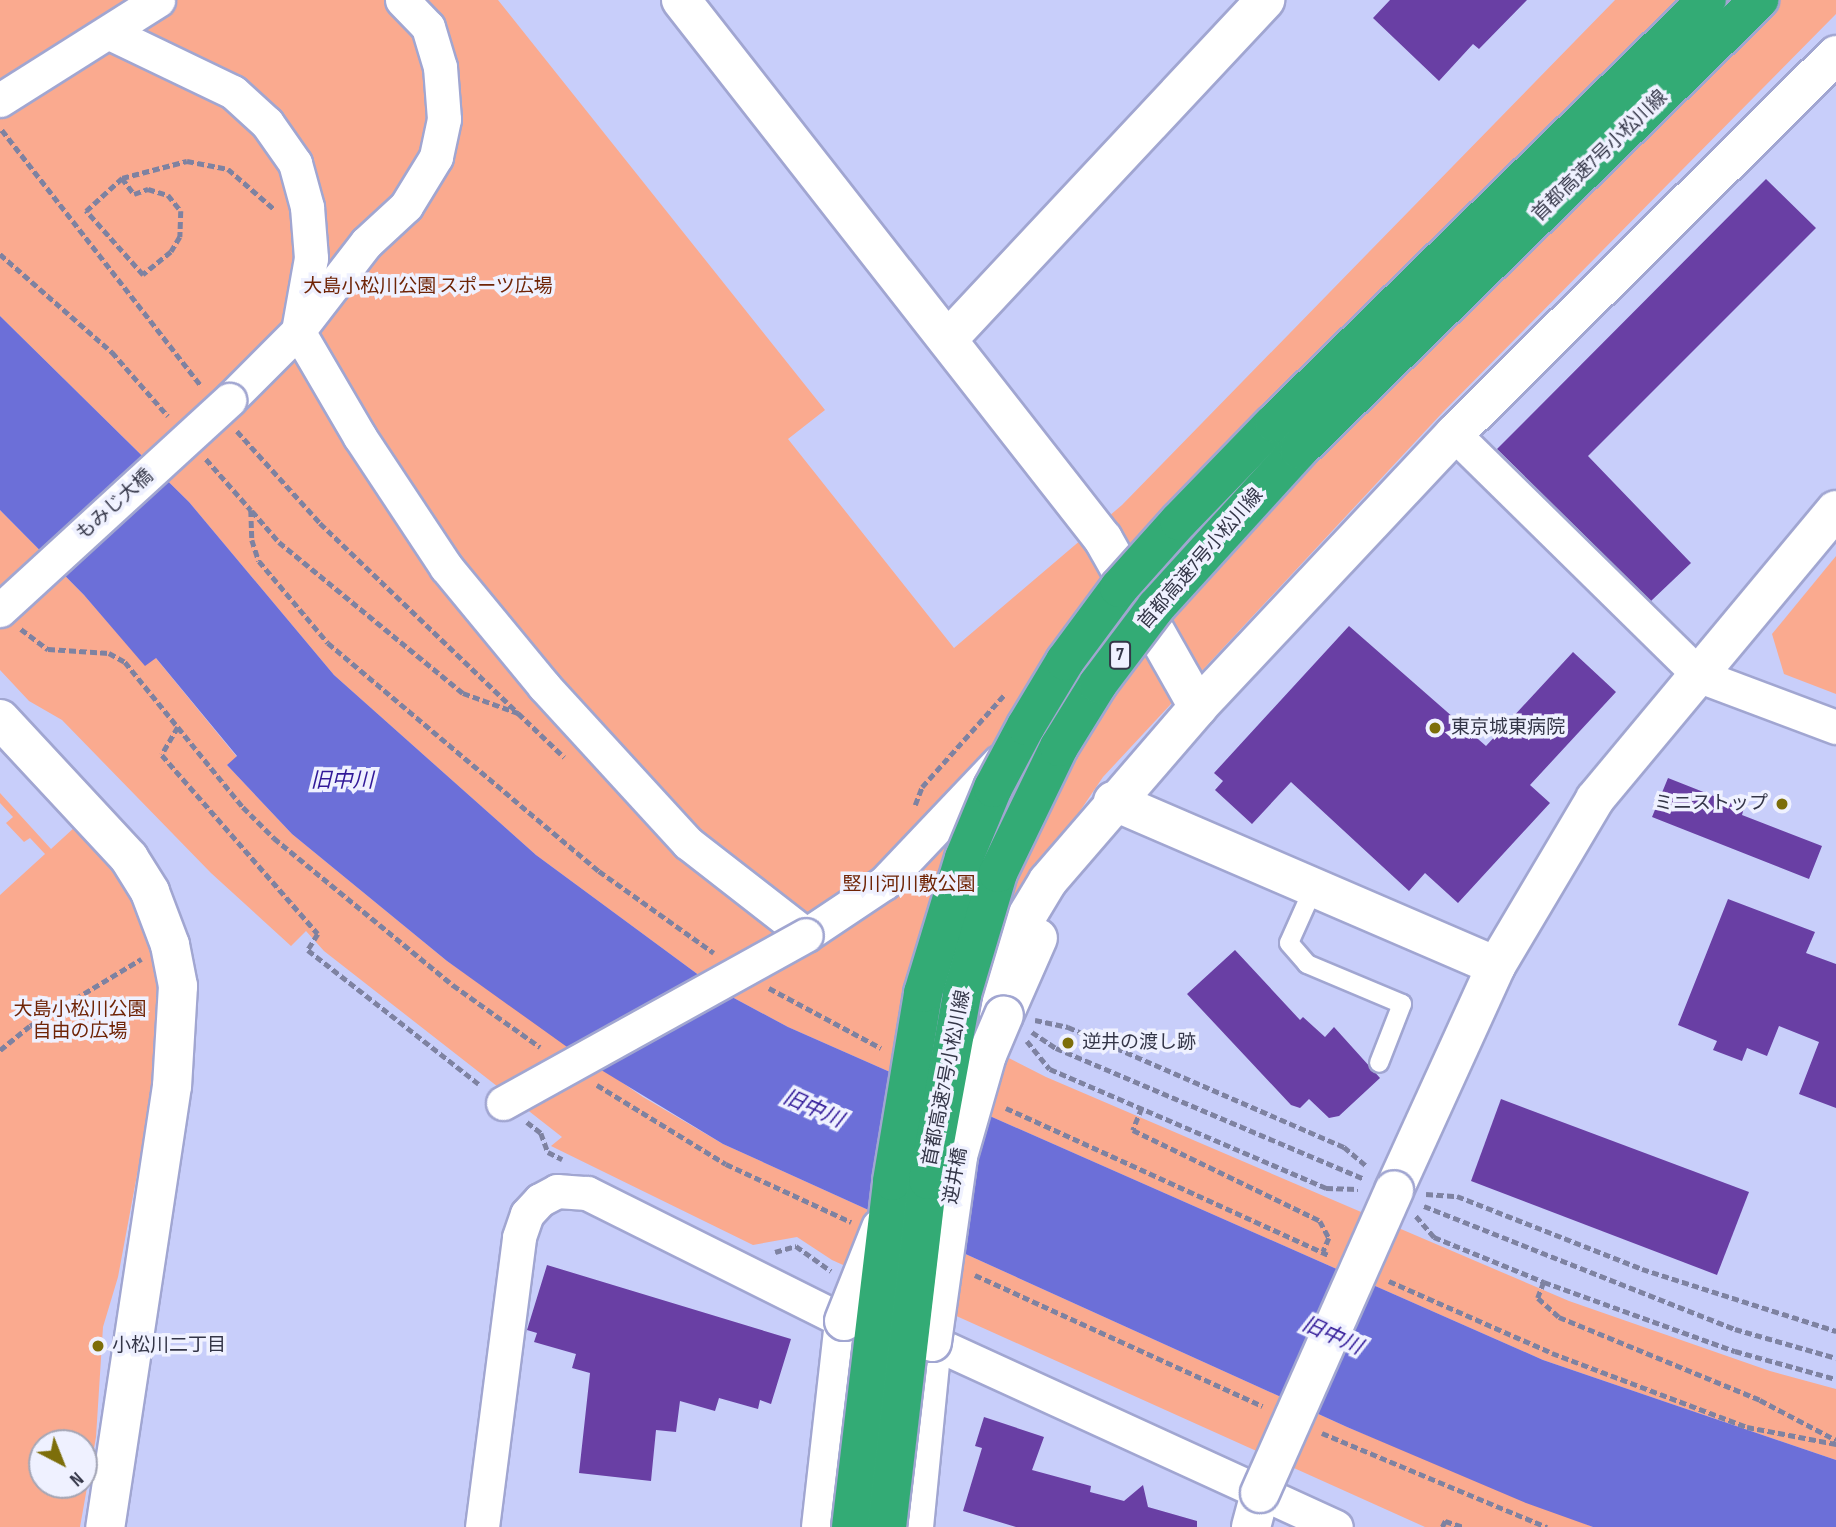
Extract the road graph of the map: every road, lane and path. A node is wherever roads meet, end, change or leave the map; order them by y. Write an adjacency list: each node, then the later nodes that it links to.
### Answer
1 (158, 0): 7 (street)
2 (402, 0): 13 (street, もみじ大橋)
3 (681, 0): 14 (street)
4 (1265, 0): 14 (street)
5 (1707, 0): 69 (highway, 首都高速7号小松川線 / 7, bridge)
6 (1759, 0): 70 (highway, 首都高速7号小松川線 / 7, bridge)
7 (110, 33): 9 (street); 13 (street)
8 (1836, 55): 17 (street)
9 (1, 108): 15 (path)
10 (122, 178): 10 (path); 11 (path)
11 (281, 218)
12 (0, 254): 16 (path)
13 (298, 331): 15 (street, もみじ大橋); 34 (street)
14 (949, 338): 25 (street)
15 (223, 406): 21 (street, もみじ大橋, bridge); 26 (path)
16 (177, 426)
17 (1454, 434): 23 (street); 25 (street)
18 (205, 457): 19 (path)
19 (251, 510): 26 (path); 36 (path)
20 (1836, 510): 23 (street)
21 (8, 617): 28 (path)
22 (1111, 636): 34 (street)
23 (1700, 676): 29 (street); 37 (street)
24 (1012, 685): 32 (path)
25 (1198, 707): 31 (street)
26 (518, 713): 30 (path)
27 (0, 719): 35 (street)
28 (178, 727): 42 (path); 46 (path)
29 (1836, 727)
30 (567, 760)
31 (1113, 801): 33 (street); 39 (street)
32 (913, 811)
33 (1314, 887): 37 (street); 43 (lane)
34 (806, 935): 46 (street, bridge)
35 (170, 945): 40 (path); 66 (street)
36 (722, 959)
37 (1496, 965): 49 (street)
38 (766, 986): 41 (path)
39 (1012, 1019): 47 (path); 49 (path); 49 (path); 57 (street, bridge); 59 (street, 逆井橋, bridge)
40 (0, 1050)
41 (886, 1051)
42 (549, 1053)
43 (1379, 1063)
44 (592, 1081): 50 (path)
45 (994, 1102): 51 (path)
46 (503, 1103): 48 (path)
47 (1142, 1108): 49 (path); 51 (path)
48 (573, 1165)
49 (1395, 1192): 56 (path); 58 (path); 60 (path); 65 (street, bridge)
50 (859, 1226)
51 (1323, 1252): 53 (path)
52 (770, 1253): 57 (path)
53 (1335, 1258)
54 (973, 1274): 62 (path)
55 (1386, 1280): 64 (path)
56 (1544, 1282): 61 (path); 64 (path)
57 (844, 1321): 67 (street); 68 (street)
58 (1836, 1331)
59 (932, 1342): 65 (street); 71 (street, 逆井橋)
60 (1836, 1358)
61 (1836, 1379)
62 (1272, 1409)
63 (1308, 1426): 75 (path)
64 (1836, 1442)
65 (1255, 1510): 72 (street)
66 (105, 1527)
67 (482, 1527)
68 (821, 1527)
69 (851, 1527)
70 (887, 1527)
71 (914, 1527)
72 (1336, 1527)
73 (1442, 1527): 74 (path)
74 (1464, 1527)
75 (1547, 1527)

